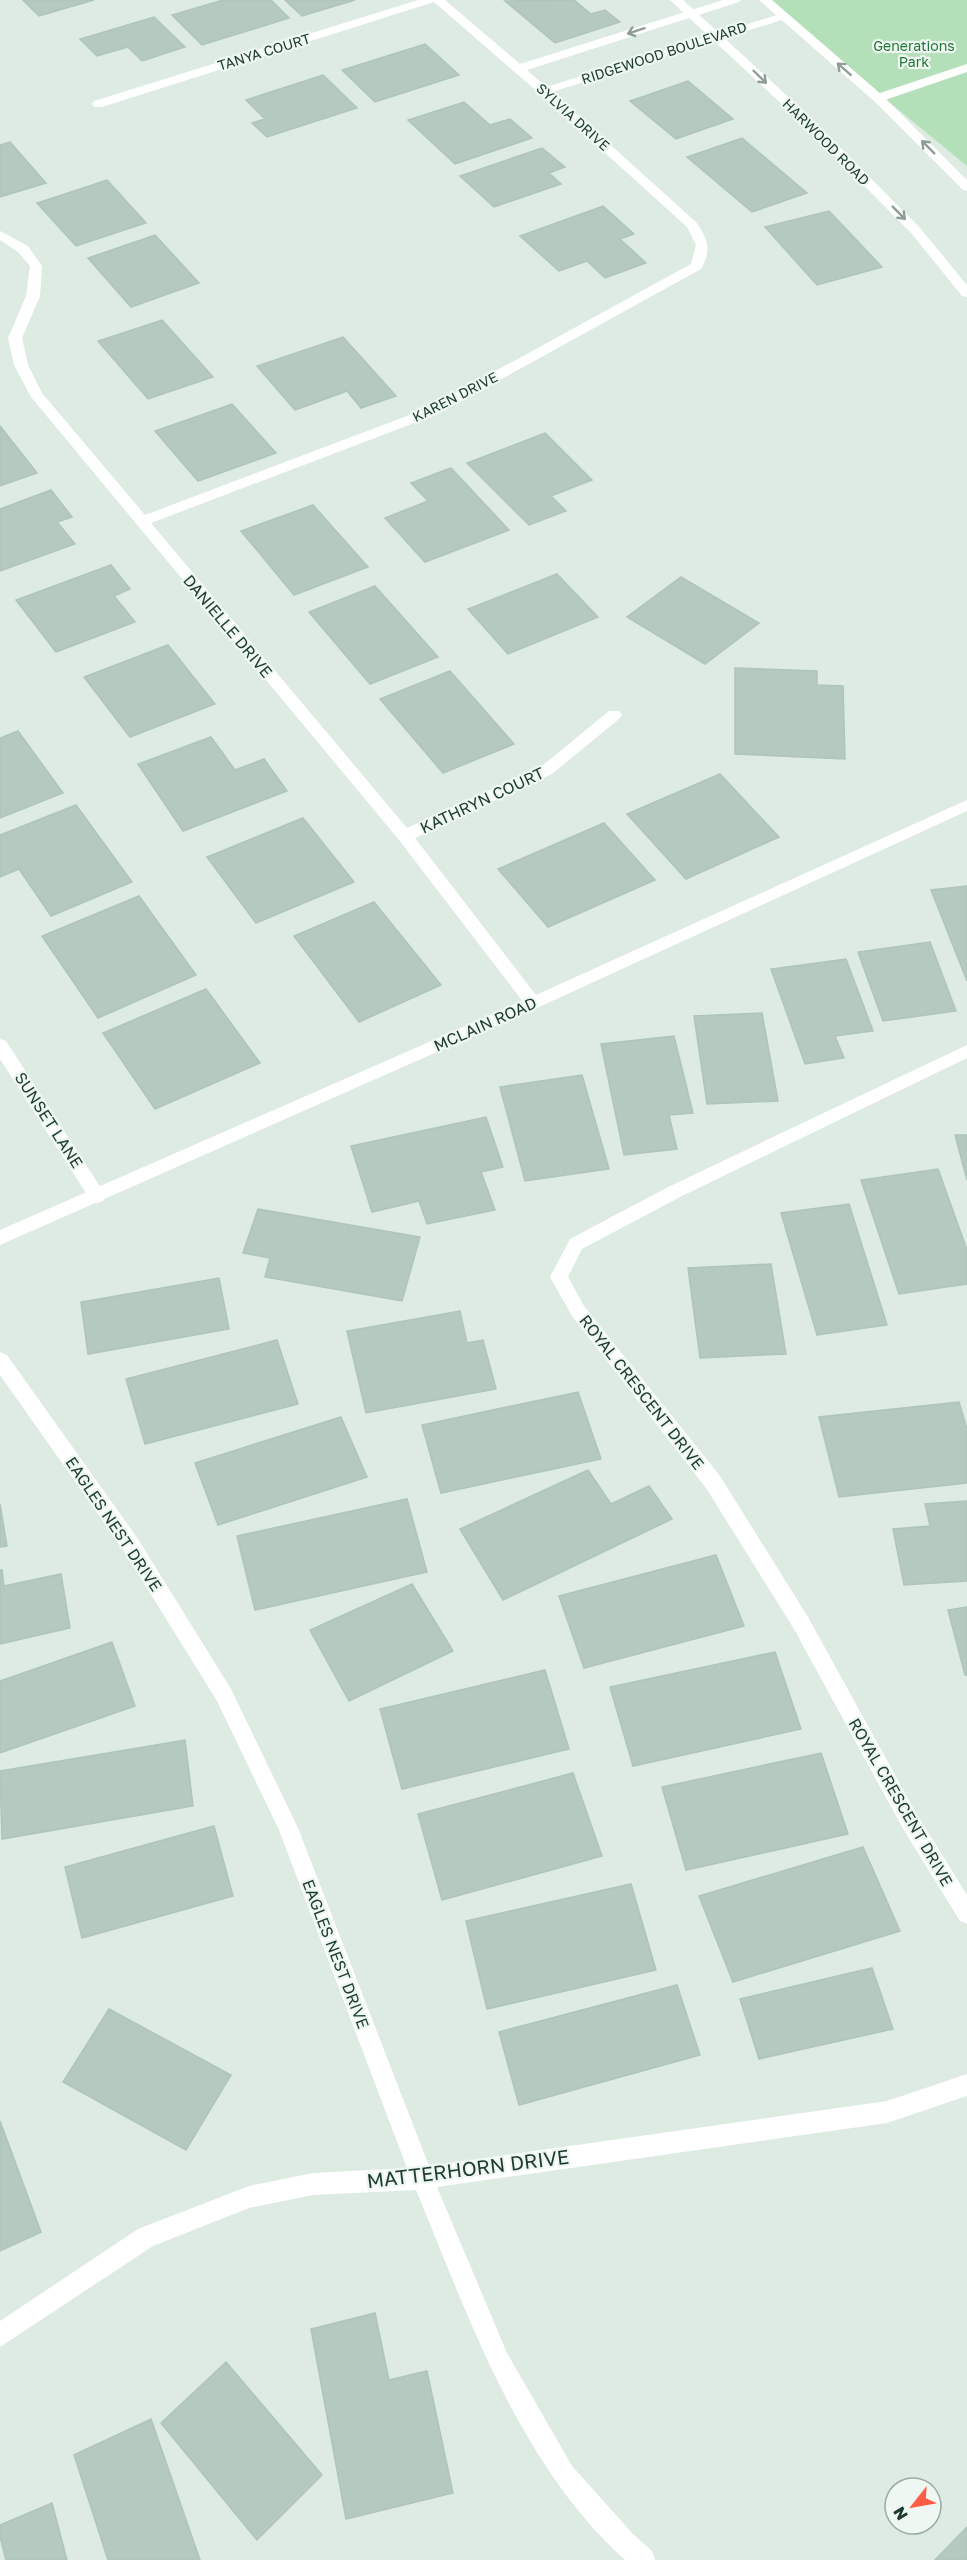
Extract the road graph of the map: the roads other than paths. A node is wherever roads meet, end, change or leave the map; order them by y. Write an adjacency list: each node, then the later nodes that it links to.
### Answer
1 (430, 0): 13 (street, TANYA COURT)
2 (438, 0): 10 (street, SYLVIA DRIVE)
3 (676, 0): 6 (street, HARWOOD ROAD)
4 (735, 0): 6 (street, RIDGEWOOD BOULEVARD)
5 (765, 0): 7 (street)
6 (692, 13): 8 (street, HARWOOD ROAD); 10 (street, RIDGEWOOD BOULEVARD, one-way to 10)
7 (784, 16): 8 (street, RIDGEWOOD BOULEVARD); 12 (street, one-way to 7)
8 (718, 36): 11 (street, RIDGEWOOD BOULEVARD); 17 (street, HARWOOD ROAD, one-way to 17)
9 (967, 68): 12 (street)
10 (518, 69): 11 (street, SYLVIA DRIVE)
11 (544, 91): 16 (street, SYLVIA DRIVE)
12 (878, 98): 14 (street, one-way to 12)
13 (98, 104)
14 (967, 187)
15 (0, 235): 18 (street, DANIELLE DRIVE)
16 (701, 240): 18 (street, KAREN DRIVE)
17 (967, 293)
18 (141, 522): 21 (street, DANIELLE DRIVE)
19 (614, 715): 21 (street, KATHRYN COURT)
20 (967, 805): 22 (street, MCLAIN ROAD)
21 (405, 836): 22 (street, DANIELLE DRIVE)
22 (533, 1003): 25 (street, MCLAIN ROAD)
23 (0, 1045): 25 (street, SUNSET LANE)
24 (967, 1051): 28 (street, ROYAL CRESCENT DRIVE)
25 (97, 1196): 26 (street, MCLAIN ROAD)
26 (0, 1238)
27 (0, 1360): 30 (street, EAGLES NEST DRIVE)
28 (967, 1914)
29 (967, 2085): 30 (street, MATTERHORN DRIVE)
30 (422, 2178): 31 (street, MATTERHORN DRIVE); 32 (street, EAGLES NEST DRIVE)
31 (0, 2335)
32 (643, 2560)

